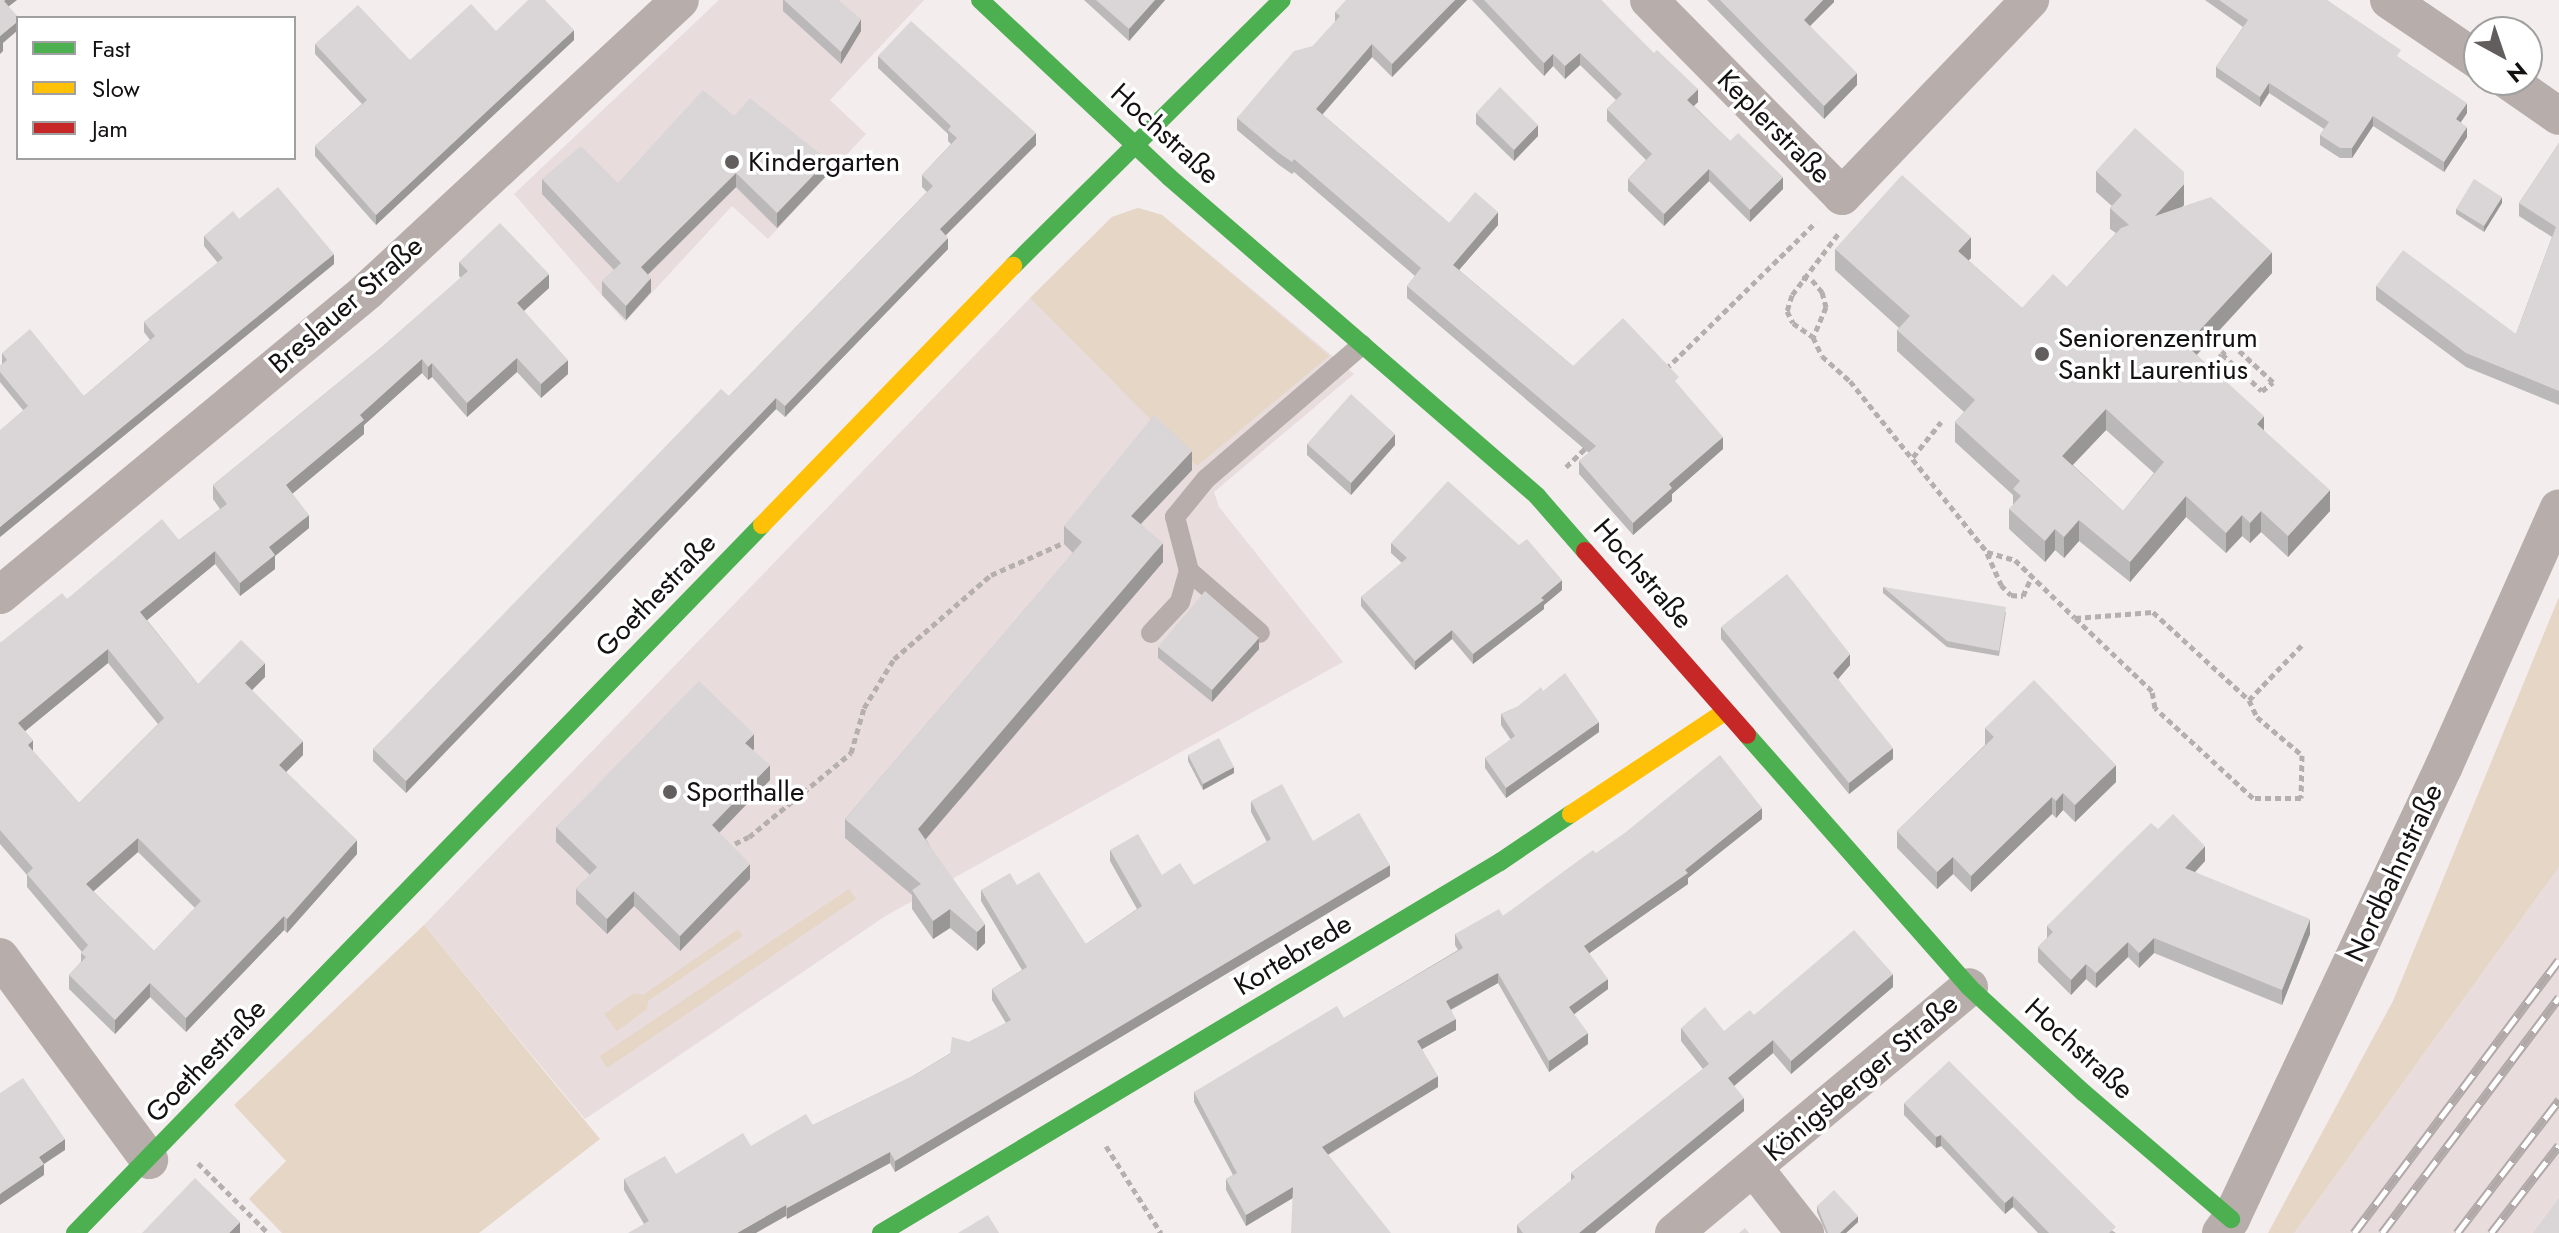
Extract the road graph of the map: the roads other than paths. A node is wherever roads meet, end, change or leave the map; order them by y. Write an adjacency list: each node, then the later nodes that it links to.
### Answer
1 (680, 0): 14 (street, Breslauer Straße)
2 (980, 0): 10 (street, Hochstraße)
3 (1282, 0): 10 (street, Goethestraße)
4 (1649, 0): 5 (street, Keplerstraße)
5 (2030, 0)
6 (2389, 0): 7 (street)
7 (2463, 50)
8 (2530, 96): 9 (street)
9 (2559, 116)
10 (1134, 145): 11 (street, Hochstraße); 20 (street, Goethestraße)
11 (1362, 345): 13 (lane); 17 (street, Hochstraße)
12 (2559, 508): 22 (street, Nordbahnstraße)
13 (1189, 571): 15 (lane); 16 (lane)
14 (0, 595)
15 (1151, 633)
16 (1260, 633)
17 (1726, 711): 19 (street, Hochstraße); 24 (street, Kortebrede)
18 (0, 957): 20 (street)
19 (1969, 987): 21 (street, Königsberger Straße); 22 (street, Hochstraße)
20 (160, 1148): 23 (street, Goethestraße)
21 (1754, 1168): 25 (street, Königsberger Straße); 26 (street, Königsberger Straße)
22 (2226, 1226)
23 (75, 1233)
24 (881, 1233)
25 (1674, 1233)
26 (1805, 1233)

